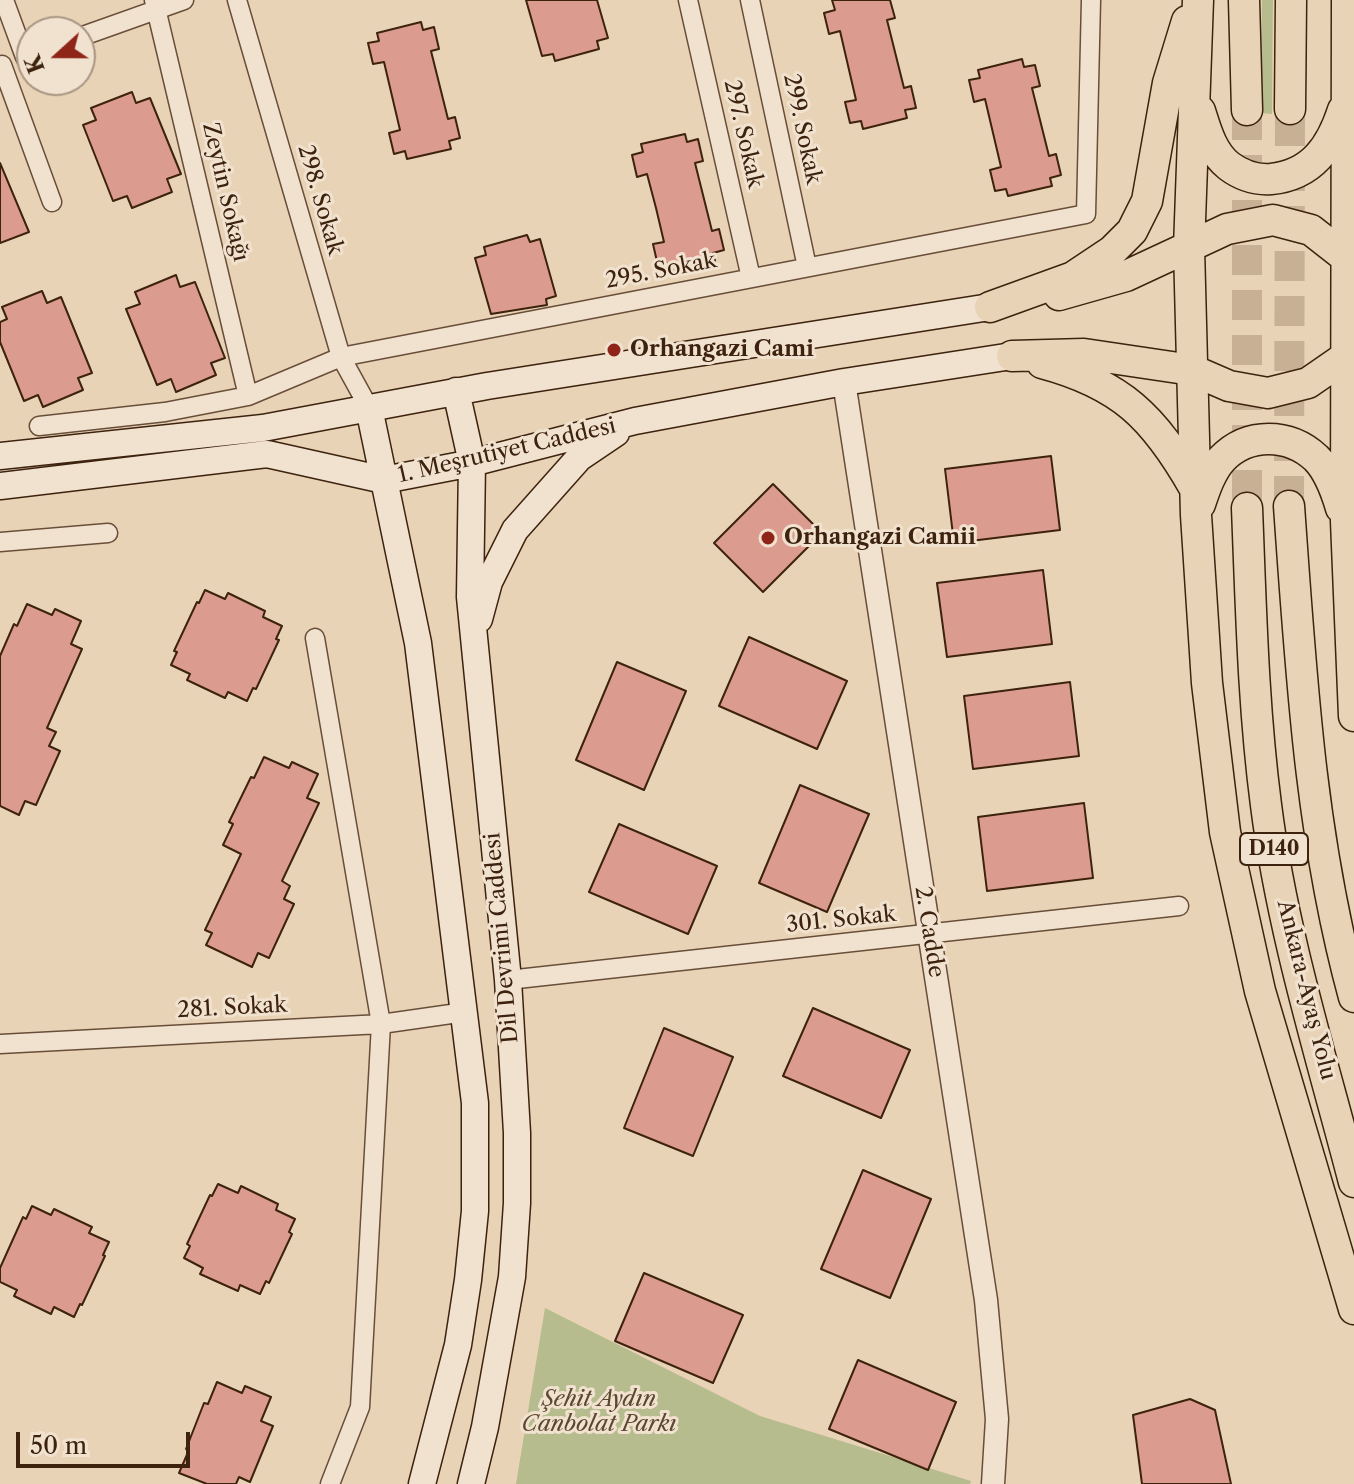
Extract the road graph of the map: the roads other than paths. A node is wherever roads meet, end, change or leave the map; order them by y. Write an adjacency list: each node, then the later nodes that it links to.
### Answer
1 (4, 0): 12 (street)
2 (184, 0): 11 (street)
3 (237, 0): 27 (street, 298. Sokak)
4 (688, 0): 23 (street, 297. Sokak)
5 (750, 0): 22 (street, 299. Sokak)
6 (1091, 0): 22 (street, 295. Sokak)
7 (1196, 0): 15 (highway); 24 (highway)
8 (1244, 0): 18 (highway)
9 (1291, 0): 17 (highway)
10 (1347, 0): 16 (highway)
11 (155, 5): 13 (street); 31 (street, Zeytin Sokağı)
12 (16, 27)
13 (96, 30)
14 (1, 66): 19 (street)
15 (1195, 94): 16 (highway); 20 (highway)
16 (1349, 95): 21 (highway)
17 (1290, 109)
18 (1247, 110)
19 (52, 202)
20 (1189, 248): 21 (highway); 24 (highway); 28 (highway)
21 (1351, 262): 25 (highway)
22 (807, 267): 23 (street, 295. Sokak)
23 (751, 278): 27 (street, 295. Sokak)
24 (990, 307): 30 (main road)
25 (1350, 355): 28 (highway); 42 (highway)
26 (1012, 356): 28 (highway); 29 (main road, 1. Meşrutiyet Caddesi); 39 (highway)
27 (341, 357): 31 (street, 295. Sokak); 32 (street, 298. Sokak)
28 (1192, 370): 39 (highway)
29 (844, 382): 33 (main road, 1. Meşrutiyet Caddesi); 49 (street, 2. Cadde)
30 (456, 391): 32 (main road); 36 (main road, Dil Devrimi Caddesi)
31 (248, 396): 34 (street, 295. Sokak)
32 (369, 408): 35 (main road); 37 (main road, Dil Devrimi Caddesi)
33 (635, 421): 36 (main road, 1. Meşrutiyet Caddesi); 46 (main road)
34 (39, 426)
35 (0, 456)
36 (472, 463): 37 (main road, 1. Meşrutiyet Caddesi); 46 (main road, Dil Devrimi Caddesi)
37 (384, 480): 38 (main road, 1. Meşrutiyet Caddesi); 52 (main road, Dil Devrimi Caddesi)
38 (0, 486)
39 (1196, 503): 42 (highway); 56 (highway)
40 (1289, 506): 51 (highway, Ankara-Ayaş Yolu / D140)
41 (1247, 508): 55 (highway, Ankara-Ayaş Yolu / D140)
42 (1346, 521): 47 (highway)
43 (108, 533): 44 (street)
44 (0, 542)
45 (315, 638): 53 (street)
46 (474, 638): 50 (main road, Dil Devrimi Caddesi)
47 (1354, 716)
48 (1179, 906): 49 (street, 301. Sokak)
49 (929, 934): 50 (street, 301. Sokak); 60 (street, 2. Cadde)
50 (508, 980): 59 (main road, Dil Devrimi Caddesi)
51 (1354, 997)
52 (465, 1012): 53 (street, 281. Sokak); 58 (main road, Dil Devrimi Caddesi)
53 (381, 1024): 54 (street, 281. Sokak); 57 (street)
54 (0, 1044)
55 (1354, 1182)
56 (1354, 1309)
57 (330, 1484)
58 (422, 1484)
59 (471, 1484)
60 (993, 1484)

